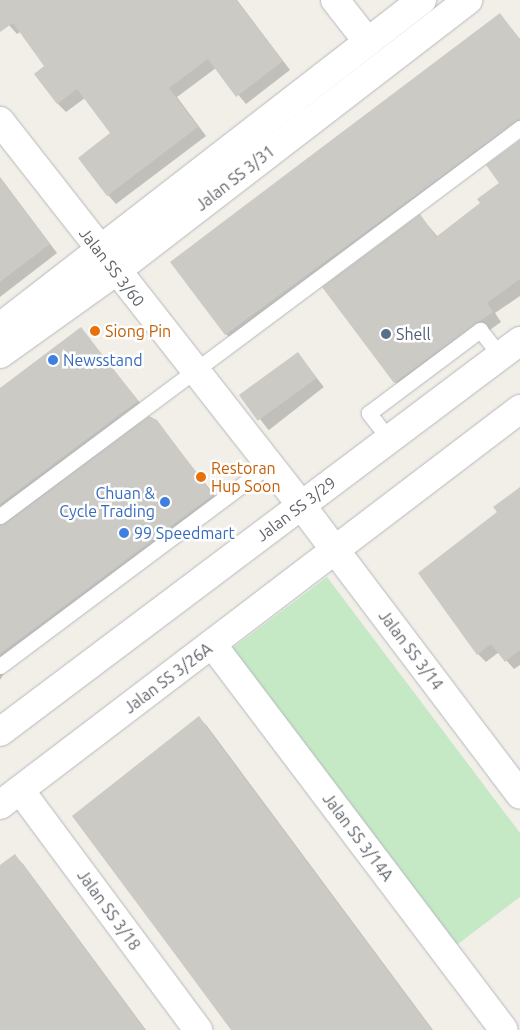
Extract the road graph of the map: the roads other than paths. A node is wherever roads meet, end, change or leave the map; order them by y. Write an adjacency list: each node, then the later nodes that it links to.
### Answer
1 (335, 0): 4 (street)
2 (422, 0): 4 (street, Jalan SS 3/31)
3 (468, 0): 8 (street, Jalan SS 3/31)
4 (366, 41): 7 (street, Jalan SS 3/31)
5 (0, 120): 7 (street, Jalan SS 3/60)
6 (520, 128): 12 (lane)
7 (98, 250): 8 (street, Jalan SS 3/60); 9 (street, Jalan SS 3/31)
8 (115, 272): 11 (street, Jalan SS 3/31); 12 (street, Jalan SS 3/60)
9 (0, 328)
10 (510, 349): 15 (street, Jalan SS 3/29)
11 (0, 354)
12 (194, 372): 14 (street, Jalan SS 3/60); 16 (lane)
13 (520, 409): 17 (street, Jalan SS 3/26A)
14 (268, 465): 15 (street, Jalan SS 3/60); 19 (lane)
15 (301, 505): 17 (street, Jalan SS 3/14); 20 (street, Jalan SS 3/29)
16 (0, 516)
17 (335, 550): 18 (street, Jalan SS 3/26A); 21 (street, Jalan SS 3/14)
18 (212, 644): 22 (street, Jalan SS 3/26A); 25 (street, Jalan SS 3/14A)
19 (0, 666)
20 (0, 732)
21 (520, 795)
22 (10, 797): 24 (street, Jalan SS 3/18)
23 (520, 1017): 25 (street)
24 (198, 1030)
25 (503, 1030)

